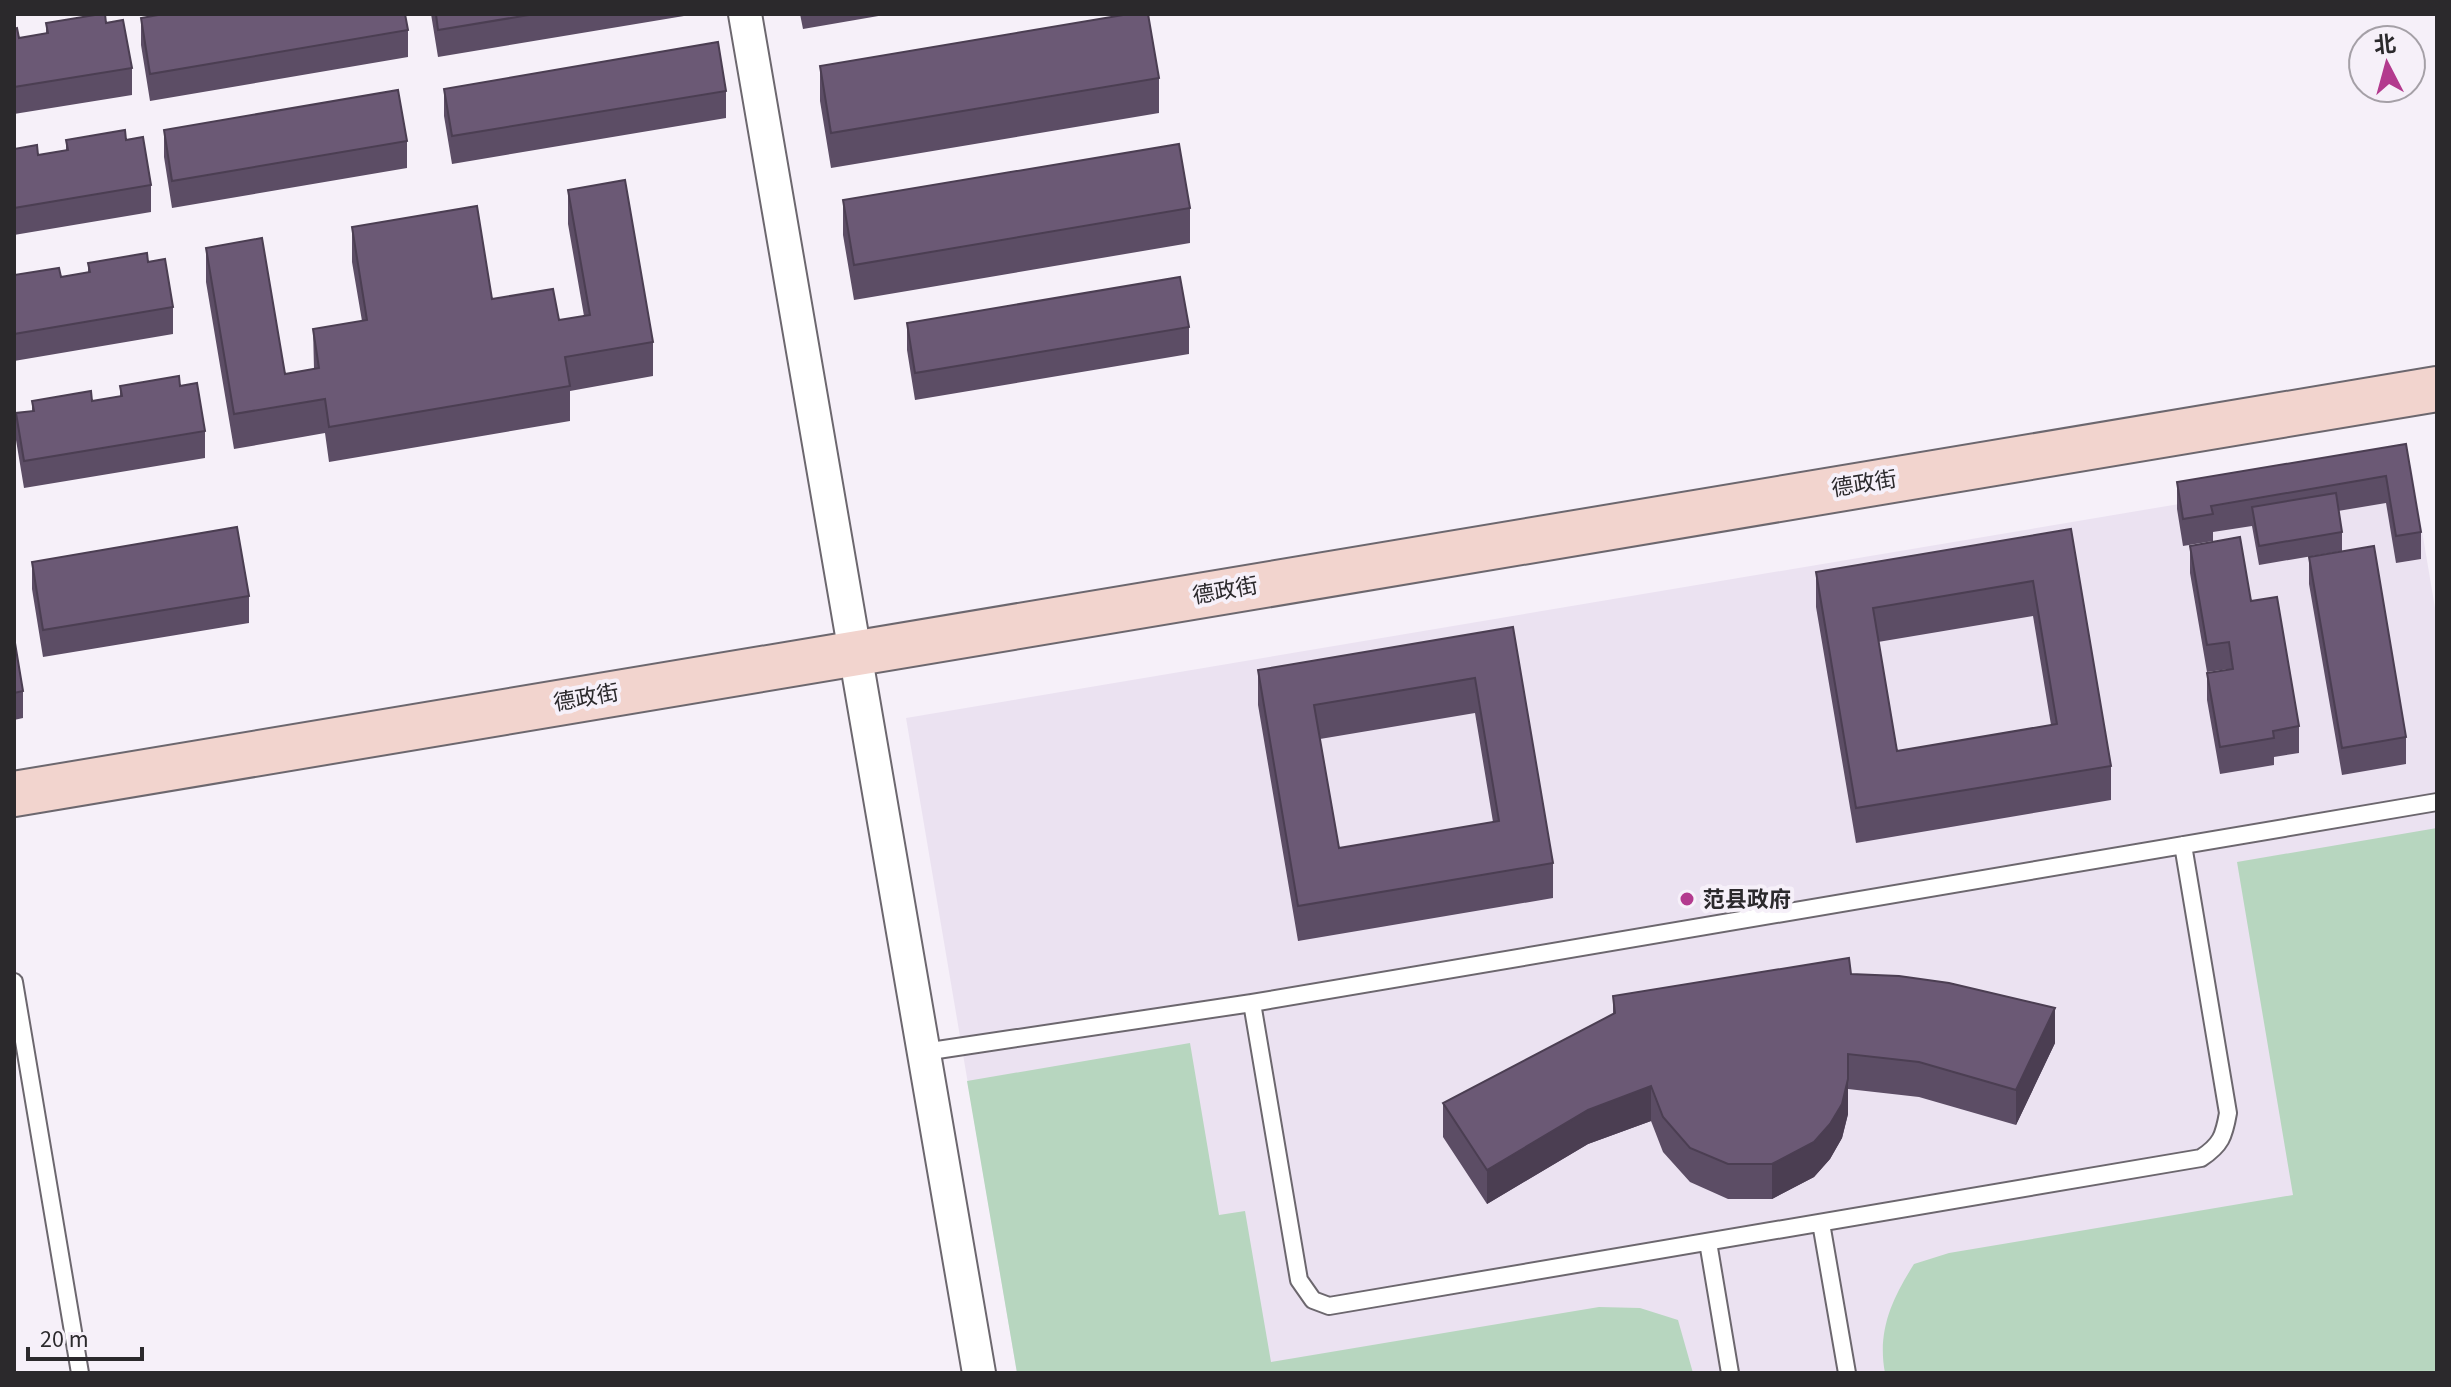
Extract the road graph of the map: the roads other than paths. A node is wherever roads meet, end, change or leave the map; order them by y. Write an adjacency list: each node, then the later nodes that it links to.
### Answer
1 (745, 14): 3 (street)
2 (2436, 393): 3 (street, 德政街)
3 (855, 652): 4 (street, 德政街); 9 (street)
4 (14, 794)
5 (2437, 802): 6 (lane)
6 (2183, 845): 8 (lane); 10 (lane)
7 (14, 982): 12 (lane)
8 (1252, 1003): 9 (lane); 11 (lane)
9 (924, 1052): 13 (street)
10 (1821, 1223): 11 (lane); 15 (lane)
11 (1708, 1242): 14 (lane)
12 (80, 1373)
13 (979, 1373)
14 (1730, 1373)
15 (1847, 1373)

